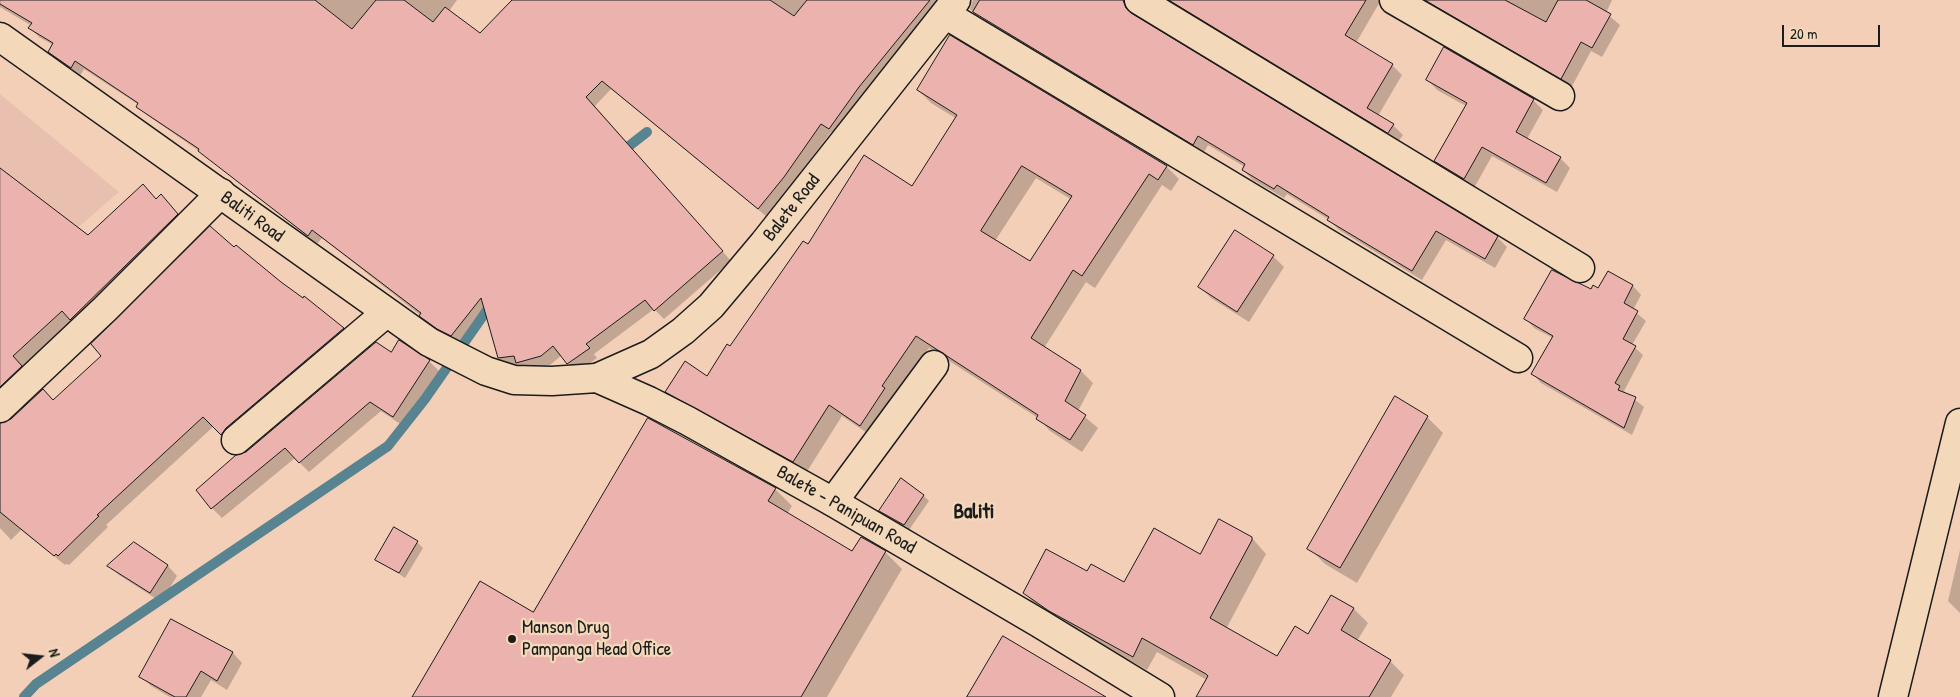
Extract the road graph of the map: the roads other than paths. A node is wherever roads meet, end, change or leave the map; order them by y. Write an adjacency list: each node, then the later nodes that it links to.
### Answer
1 (1139, 0): 7 (street)
2 (1394, 0): 5 (street)
3 (950, 7): 9 (street); 11 (street, Balete Road)
4 (0, 37): 6 (street, Baliti Road)
5 (1560, 96)
6 (221, 194): 8 (street, Baliti Road); 12 (street)
7 (1580, 268)
8 (386, 313): 11 (street, Baliti Road); 14 (street)
9 (1518, 358)
10 (934, 365): 15 (street)
11 (597, 378): 15 (street, Balete - Panipuan Road)
12 (0, 408)
13 (1960, 424): 17 (street)
14 (236, 440)
15 (833, 502): 16 (street, Balete - Panipuan Road)
16 (1160, 697)
17 (1893, 697)

